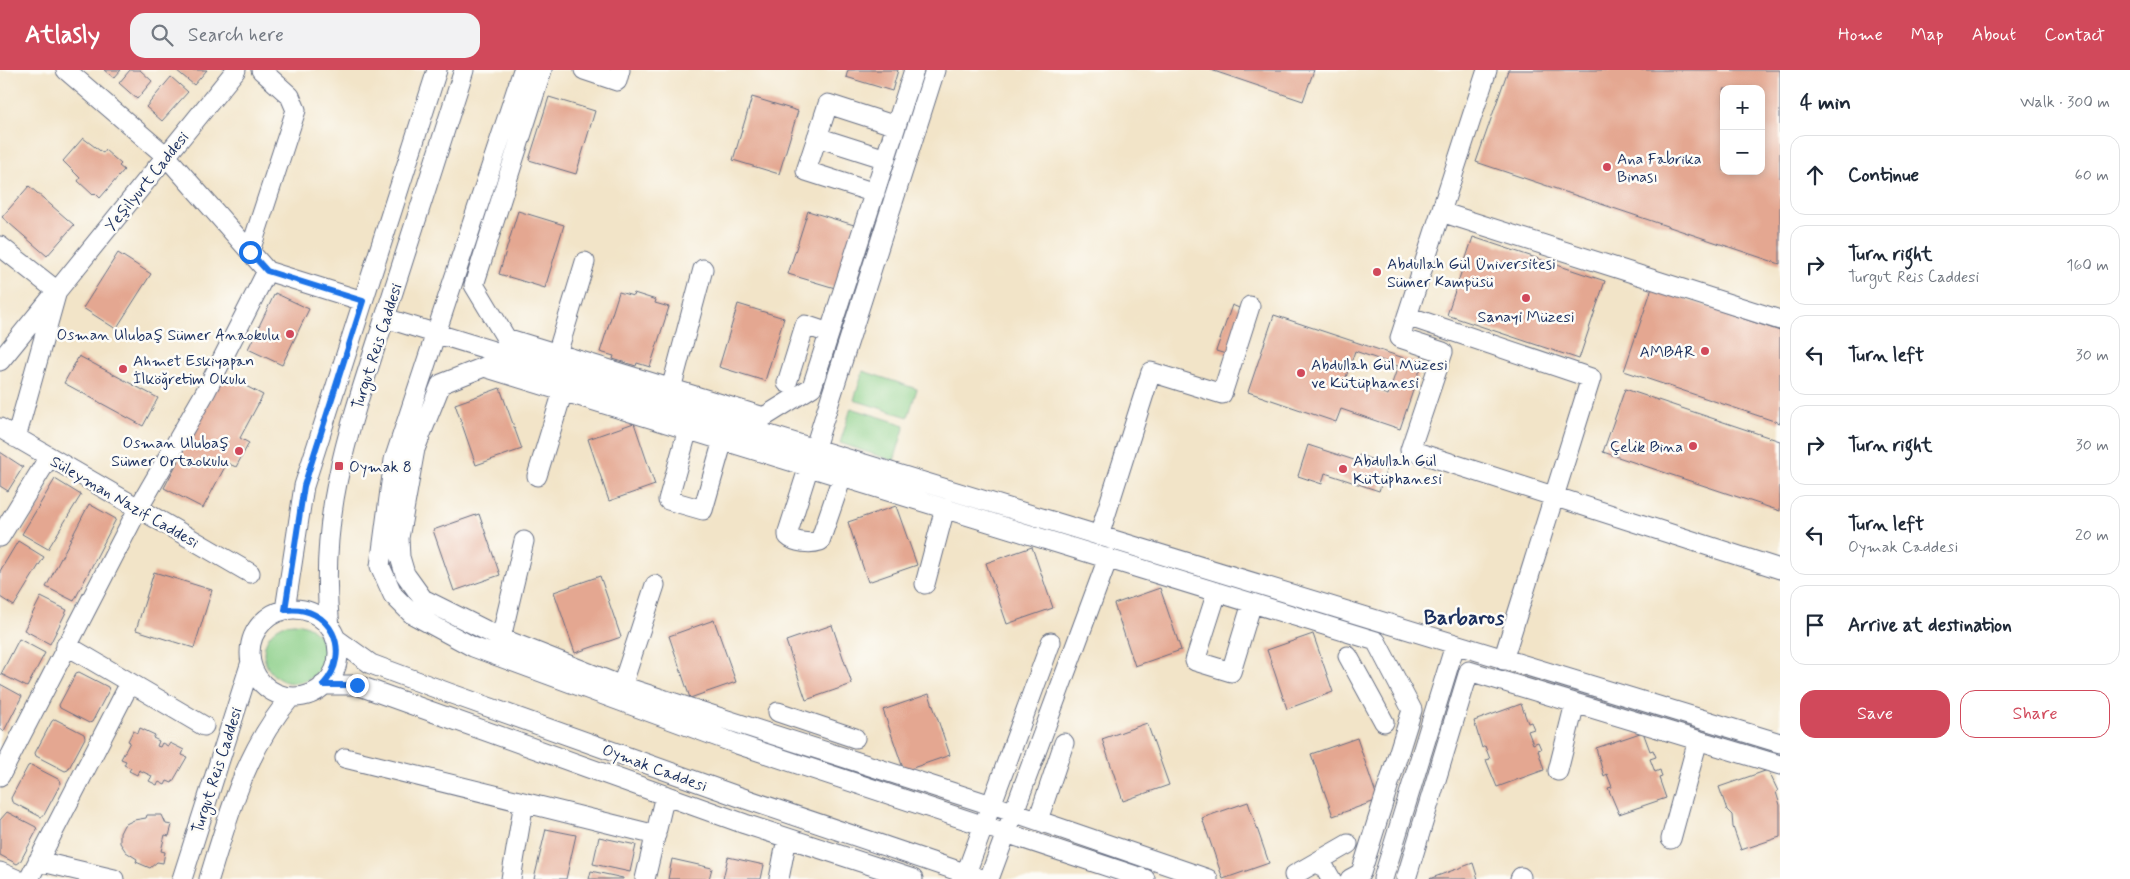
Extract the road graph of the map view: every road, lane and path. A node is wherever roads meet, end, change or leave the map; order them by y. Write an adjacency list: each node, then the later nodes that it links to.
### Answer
1 (66, 70): 15 (street)
2 (236, 70): 15 (street, Yeşilyurt Caddesi)
3 (261, 70): 20 (street)
4 (437, 70): 25 (street, Turgut Reis Caddesi)
5 (464, 70): 28 (street, Turgut Reis Caddesi)
6 (523, 70): 31 (street)
7 (542, 70): 32 (street)
8 (584, 70): 9 (street)
9 (620, 70)
10 (914, 70): 13 (street)
11 (935, 70): 40 (street)
12 (1487, 70): 18 (street)
13 (896, 126): 14 (street); 16 (street)
14 (817, 137): 16 (street); 17 (street)
15 (166, 156): 20 (street); 24 (street, Yeşilyurt Caddesi)
16 (886, 159): 17 (street)
17 (874, 193): 30 (street)
18 (1441, 212): 27 (street); 29 (street)
19 (0, 246): 24 (street)
20 (250, 252): 23 (street)
21 (585, 262): 32 (street)
22 (702, 270): 35 (street)
23 (267, 271): 25 (street); 47 (street)
24 (57, 292): 33 (street, Yeşilyurt Caddesi); 38 (street)
25 (363, 301): 58 (street, Turgut Reis Caddesi)
26 (1250, 306): 49 (street)
27 (1407, 316): 45 (street); 45 (street)
28 (385, 318): 31 (street); 59 (street, Turgut Reis Caddesi)
29 (1780, 320)
30 (829, 333): 34 (street); 35 (street)
31 (438, 334): 40 (street); 96 (street)
32 (557, 354): 35 (street)
33 (0, 361)
34 (787, 383)
35 (671, 388)
36 (563, 391): 37 (street); 43 (street); 60 (street)
37 (688, 429): 39 (street); 39 (street)
38 (8, 433): 41 (street, Süleyman Nazif Caddesi)
39 (723, 440): 42 (street)
40 (814, 449): 42 (street); 49 (street)
41 (48, 457): 47 (street, Süleyman Nazif Caddesi); 48 (street)
42 (808, 467): 44 (street); 44 (street)
43 (537, 476)
44 (842, 477): 46 (street)
45 (1553, 498): 52 (street); 65 (street)
46 (944, 508): 51 (street); 54 (street)
47 (138, 509): 53 (street, Süleyman Nazif Caddesi); 62 (street)
48 (0, 536)
49 (1099, 536): 63 (street)
50 (524, 541): 60 (street)
51 (1108, 558): 56 (street); 72 (street)
52 (1780, 569)
53 (250, 573)
54 (924, 584)
55 (655, 585): 71 (street)
56 (1217, 592): 57 (street); 57 (street)
57 (1252, 603): 67 (street)
58 (285, 610): 59 (street); 66 (street)
59 (332, 633): 70 (street); 106 (street, Oymak Caddesi)
60 (501, 638): 71 (street)
61 (1051, 642): 68 (street)
62 (66, 645): 69 (street); 90 (street)
63 (1454, 645): 65 (street); 85 (street)
64 (1348, 656): 73 (street)
65 (1503, 660): 83 (street)
66 (251, 662): 74 (street); 110 (street, Turgut Reis Caddesi)
67 (1393, 673): 73 (street); 120 (street)
68 (1038, 678): 72 (street); 93 (street)
69 (130, 683): 79 (street); 103 (street)
70 (323, 685): 74 (street); 91 (street, Oymak Caddesi)
71 (622, 686): 84 (street)
72 (1059, 686): 94 (street)
73 (1365, 688): 77 (street)
74 (291, 697): 111 (street, Turgut Reis Caddesi)
75 (1575, 703): 81 (street); 87 (street); 89 (street)
76 (778, 712): 78 (street)
77 (1384, 722)
78 (817, 725): 80 (street); 84 (street)
79 (204, 726)
80 (855, 738)
81 (1698, 740): 88 (street); 100 (street)
82 (1064, 743): 95 (street)
83 (1780, 743)
84 (810, 747): 93 (street)
85 (1422, 751): 87 (street); 121 (street)
86 (345, 758): 92 (street)
87 (1443, 759): 122 (street)
88 (1780, 765)
89 (1558, 771)
90 (0, 776)
91 (665, 795): 98 (street); 99 (street, Oymak Caddesi)
92 (524, 802): 98 (street); 112 (street)
93 (992, 805): 94 (street); 96 (street)
94 (1013, 812): 95 (street); 97 (street)
95 (1038, 820): 118 (street)
96 (984, 827): 97 (street); 106 (street)
97 (1005, 833): 116 (street); 117 (street)
98 (656, 835): 113 (street)
99 (787, 838): 114 (street); 115 (street, Oymak Caddesi)
100 (1671, 839)
101 (1348, 844): 102 (street)
102 (1320, 860): 105 (street); 119 (street)
103 (38, 861): 108 (street); 109 (street)
104 (0, 872): 107 (street)
105 (1294, 875)
106 (971, 877)
107 (16, 879)
108 (29, 879)
109 (114, 879)
110 (182, 879)
111 (209, 879)
112 (511, 879)
113 (645, 879)
114 (779, 879)
115 (913, 879)
116 (989, 879)
117 (1145, 879)
118 (1208, 879)
119 (1331, 879)
120 (1350, 879)
121 (1383, 879)
122 (1406, 879)

